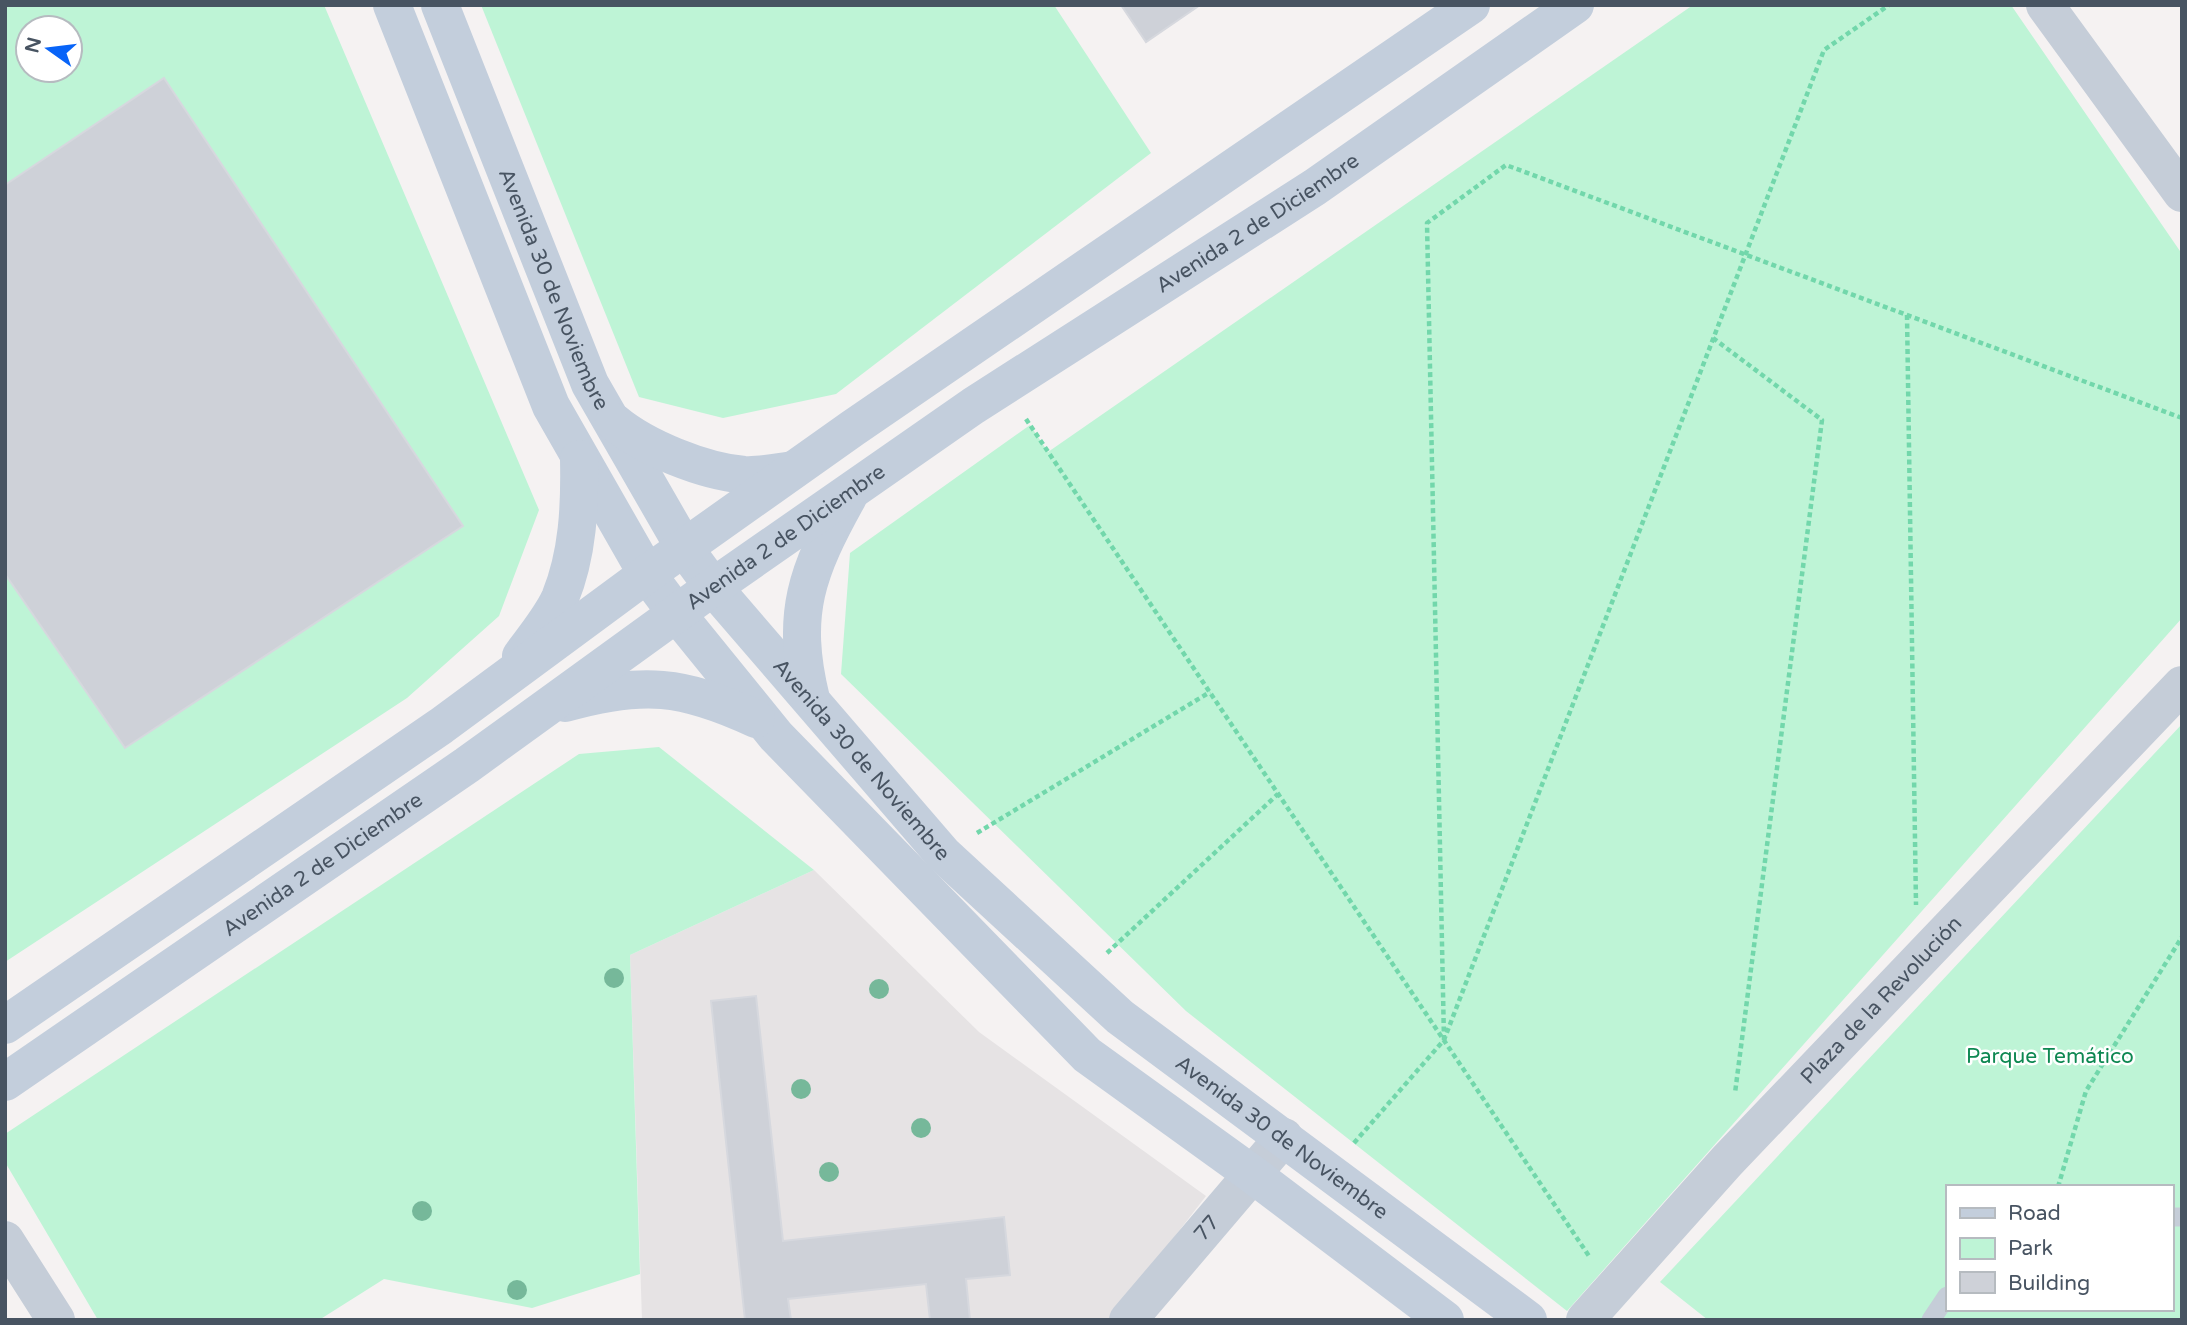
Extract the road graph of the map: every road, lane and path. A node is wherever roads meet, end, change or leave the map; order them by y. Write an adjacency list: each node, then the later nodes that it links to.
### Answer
1 (392, 5): 14 (main road, Avenida 30 de Noviembre)
2 (440, 5): 12 (main road, Avenida 30 de Noviembre)
3 (1471, 5): 15 (main road)
4 (1575, 5): 11 (main road, Avenida 2 de Diciembre)
5 (1889, 5): 8 (path)
6 (2045, 5): 7 (street)
7 (2182, 193)
8 (1745, 254): 9 (path); 10 (path); 33 (path)
9 (1907, 315): 13 (path); 30 (path)
10 (1713, 338): 33 (path); 36 (path)
11 (1004, 386): 16 (main road, Avenida 2 de Diciembre); 23 (path)
12 (605, 414): 15 (main road); 17 (main road, Avenida 30 de Noviembre)
13 (2182, 418)
14 (579, 459): 18 (main road, Avenida 30 de Noviembre); 21 (main road)
15 (795, 470): 17 (main road)
16 (852, 489): 19 (main road, Avenida 2 de Diciembre); 24 (main road)
17 (685, 549): 18 (main road); 19 (main road, Avenida 30 de Noviembre)
18 (647, 574): 20 (main road, Avenida 30 de Noviembre); 21 (main road)
19 (713, 587): 20 (main road, Avenida 2 de Diciembre); 24 (main road, Avenida 30 de Noviembre)
20 (677, 614): 25 (main road, Avenida 2 de Diciembre); 26 (main road, Avenida 30 de Noviembre)
21 (507, 678): 32 (main road)
22 (2182, 685): 30 (street, Plaza de la Revolución)
23 (1210, 692): 27 (path); 28 (path)
24 (812, 701): 28 (main road, Avenida 30 de Noviembre)
25 (546, 708): 26 (main road); 34 (main road, Avenida 2 de Diciembre)
26 (764, 723): 38 (main road, Avenida 30 de Noviembre)
27 (1278, 794): 31 (path); 33 (path)
28 (943, 854): 31 (main road, Avenida 30 de Noviembre)
29 (2182, 937): 39 (path)
30 (1917, 962): 36 (street, Plaza de la Revolución)
31 (1077, 981): 35 (main road, Avenida 30 de Noviembre)
32 (5, 1025)
33 (1444, 1040): 37 (path); 41 (path)
34 (5, 1082)
35 (1284, 1137): 37 (main road, Avenida 30 de Noviembre); 38 (street, 77)
36 (1727, 1161): 41 (street, Plaza de la Revolución)
37 (1329, 1172): 46 (main road, Avenida 30 de Noviembre)
38 (1252, 1174): 44 (street, 77); 45 (main road, Avenida 30 de Noviembre)
39 (2059, 1185)
40 (5, 1240): 43 (street)
41 (1611, 1288): 47 (street, Plaza de la Revolución)
42 (1946, 1298): 48 (lane)
43 (56, 1320)
44 (1128, 1320)
45 (1445, 1320)
46 (1528, 1320)
47 (1585, 1320)
48 (1931, 1320)

